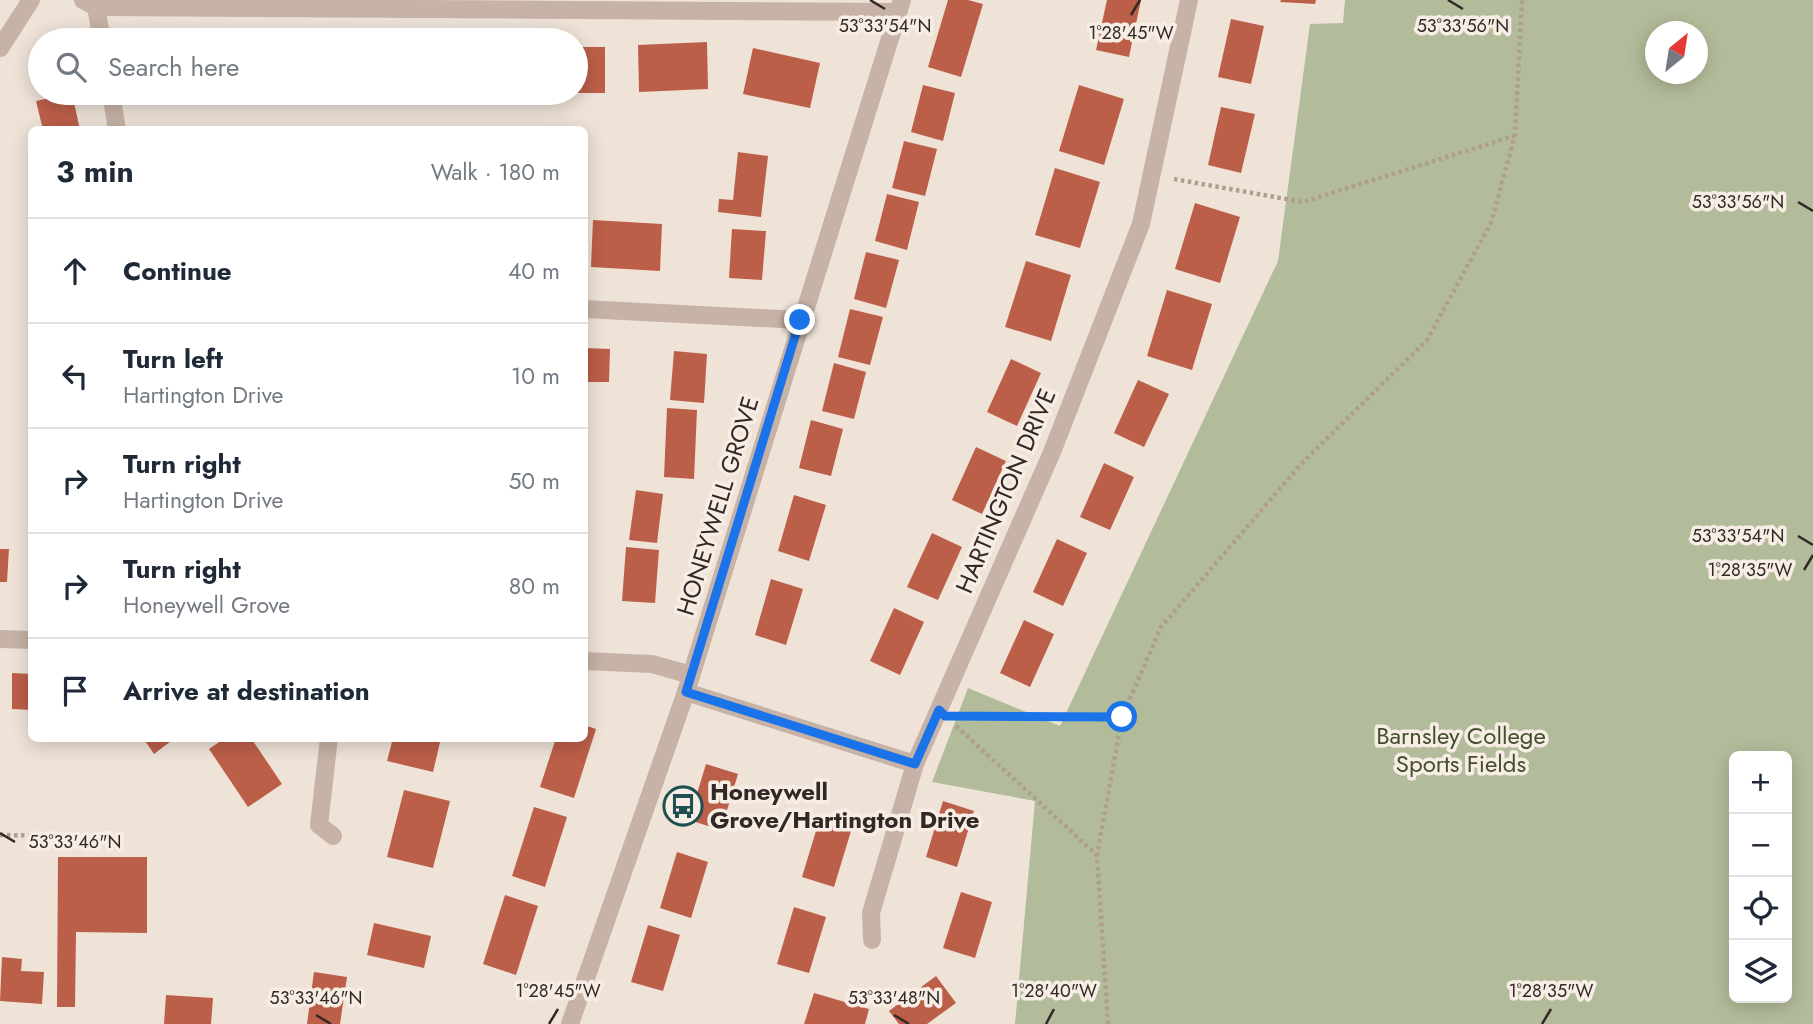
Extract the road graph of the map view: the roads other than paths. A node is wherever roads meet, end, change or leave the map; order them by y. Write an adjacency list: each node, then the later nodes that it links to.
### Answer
1 (31, 0): 6 (street)
2 (1189, 0): 16 (street, HARTINGTON DRIVE)
3 (90, 3): 4 (street); 5 (street)
4 (900, 6): 10 (street, HONEYWELL GROVE)
5 (98, 28)
6 (0, 48)
7 (113, 105): 8 (street)
8 (116, 126)
9 (588, 309): 10 (street)
10 (800, 320): 14 (street, HONEYWELL GROVE)
11 (0, 639): 12 (street)
12 (28, 640)
13 (588, 662): 14 (street)
14 (689, 684): 16 (street); 19 (street, HONEYWELL GROVE)
15 (329, 742): 17 (street)
16 (915, 764): 18 (street, HARTINGTON DRIVE)
17 (334, 836)
18 (872, 940)
19 (570, 1024)

